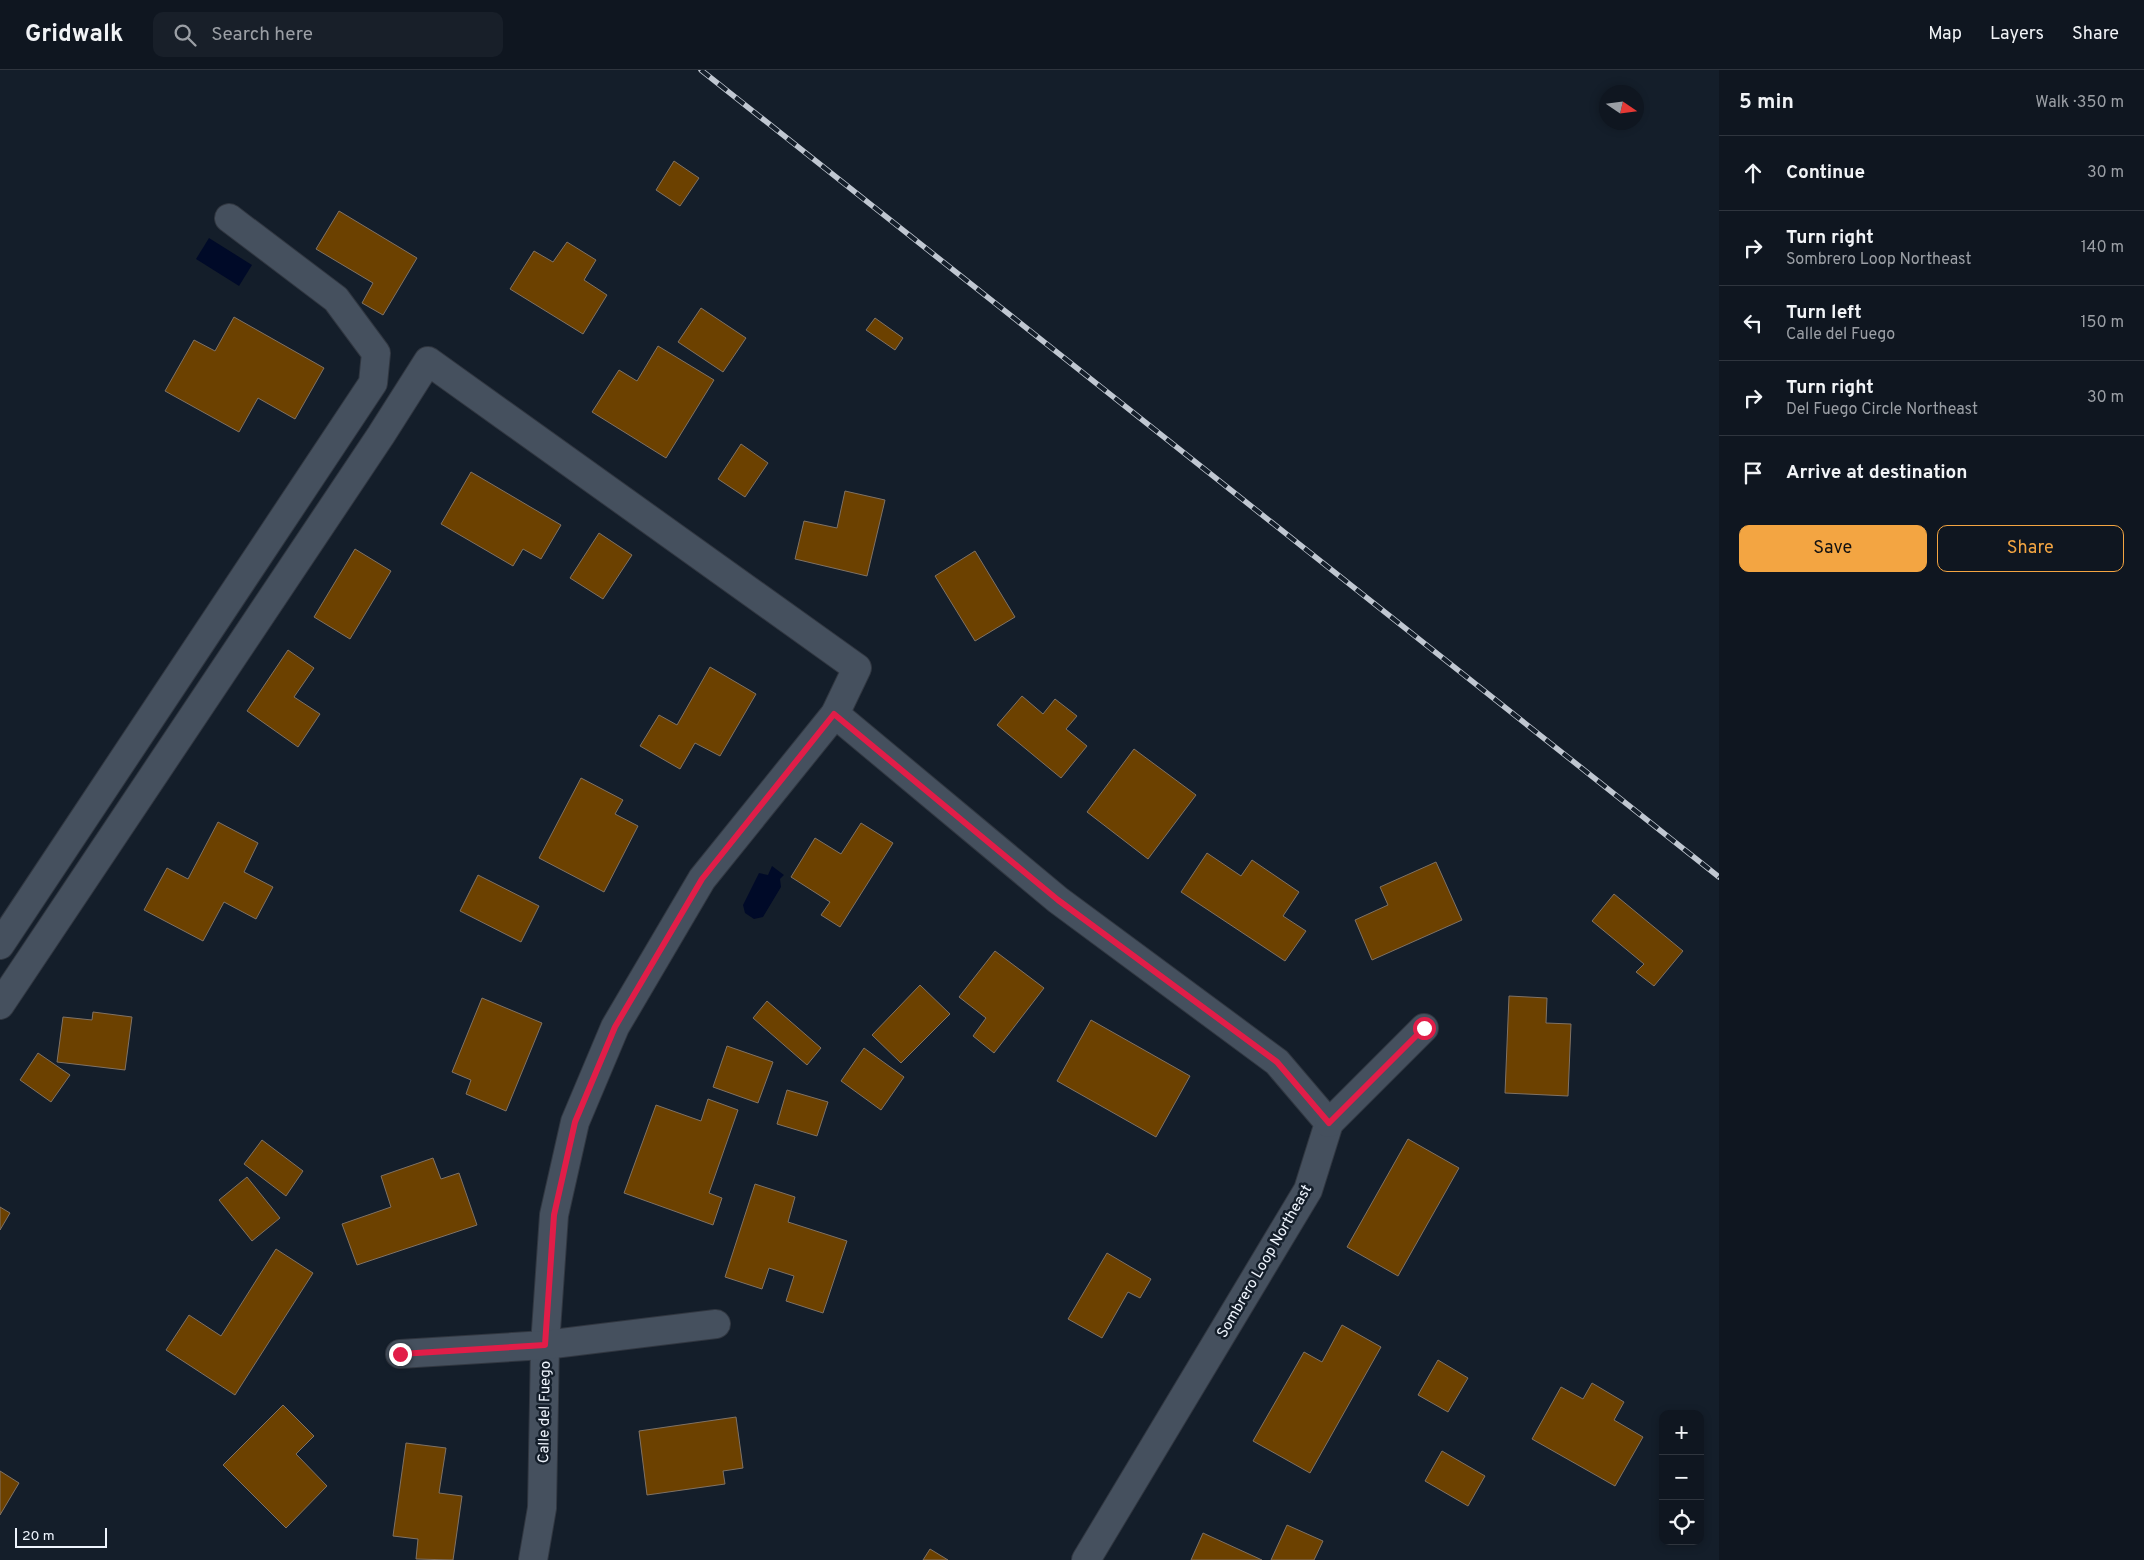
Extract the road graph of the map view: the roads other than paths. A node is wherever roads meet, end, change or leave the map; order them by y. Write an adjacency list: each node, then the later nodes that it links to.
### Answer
1 (228, 218): 3 (street)
2 (834, 714): 4 (street, Calle del Fuego); 6 (street); 8 (street, Calle del Fuego)
3 (0, 946)
4 (0, 1005)
5 (1424, 1028): 6 (street)
6 (1329, 1123): 11 (street, Sombrero Loop Northeast)
7 (716, 1324): 8 (street)
8 (545, 1345): 9 (street); 10 (street, Calle del Fuego)
9 (400, 1354)
10 (533, 1560)
11 (1086, 1560)

